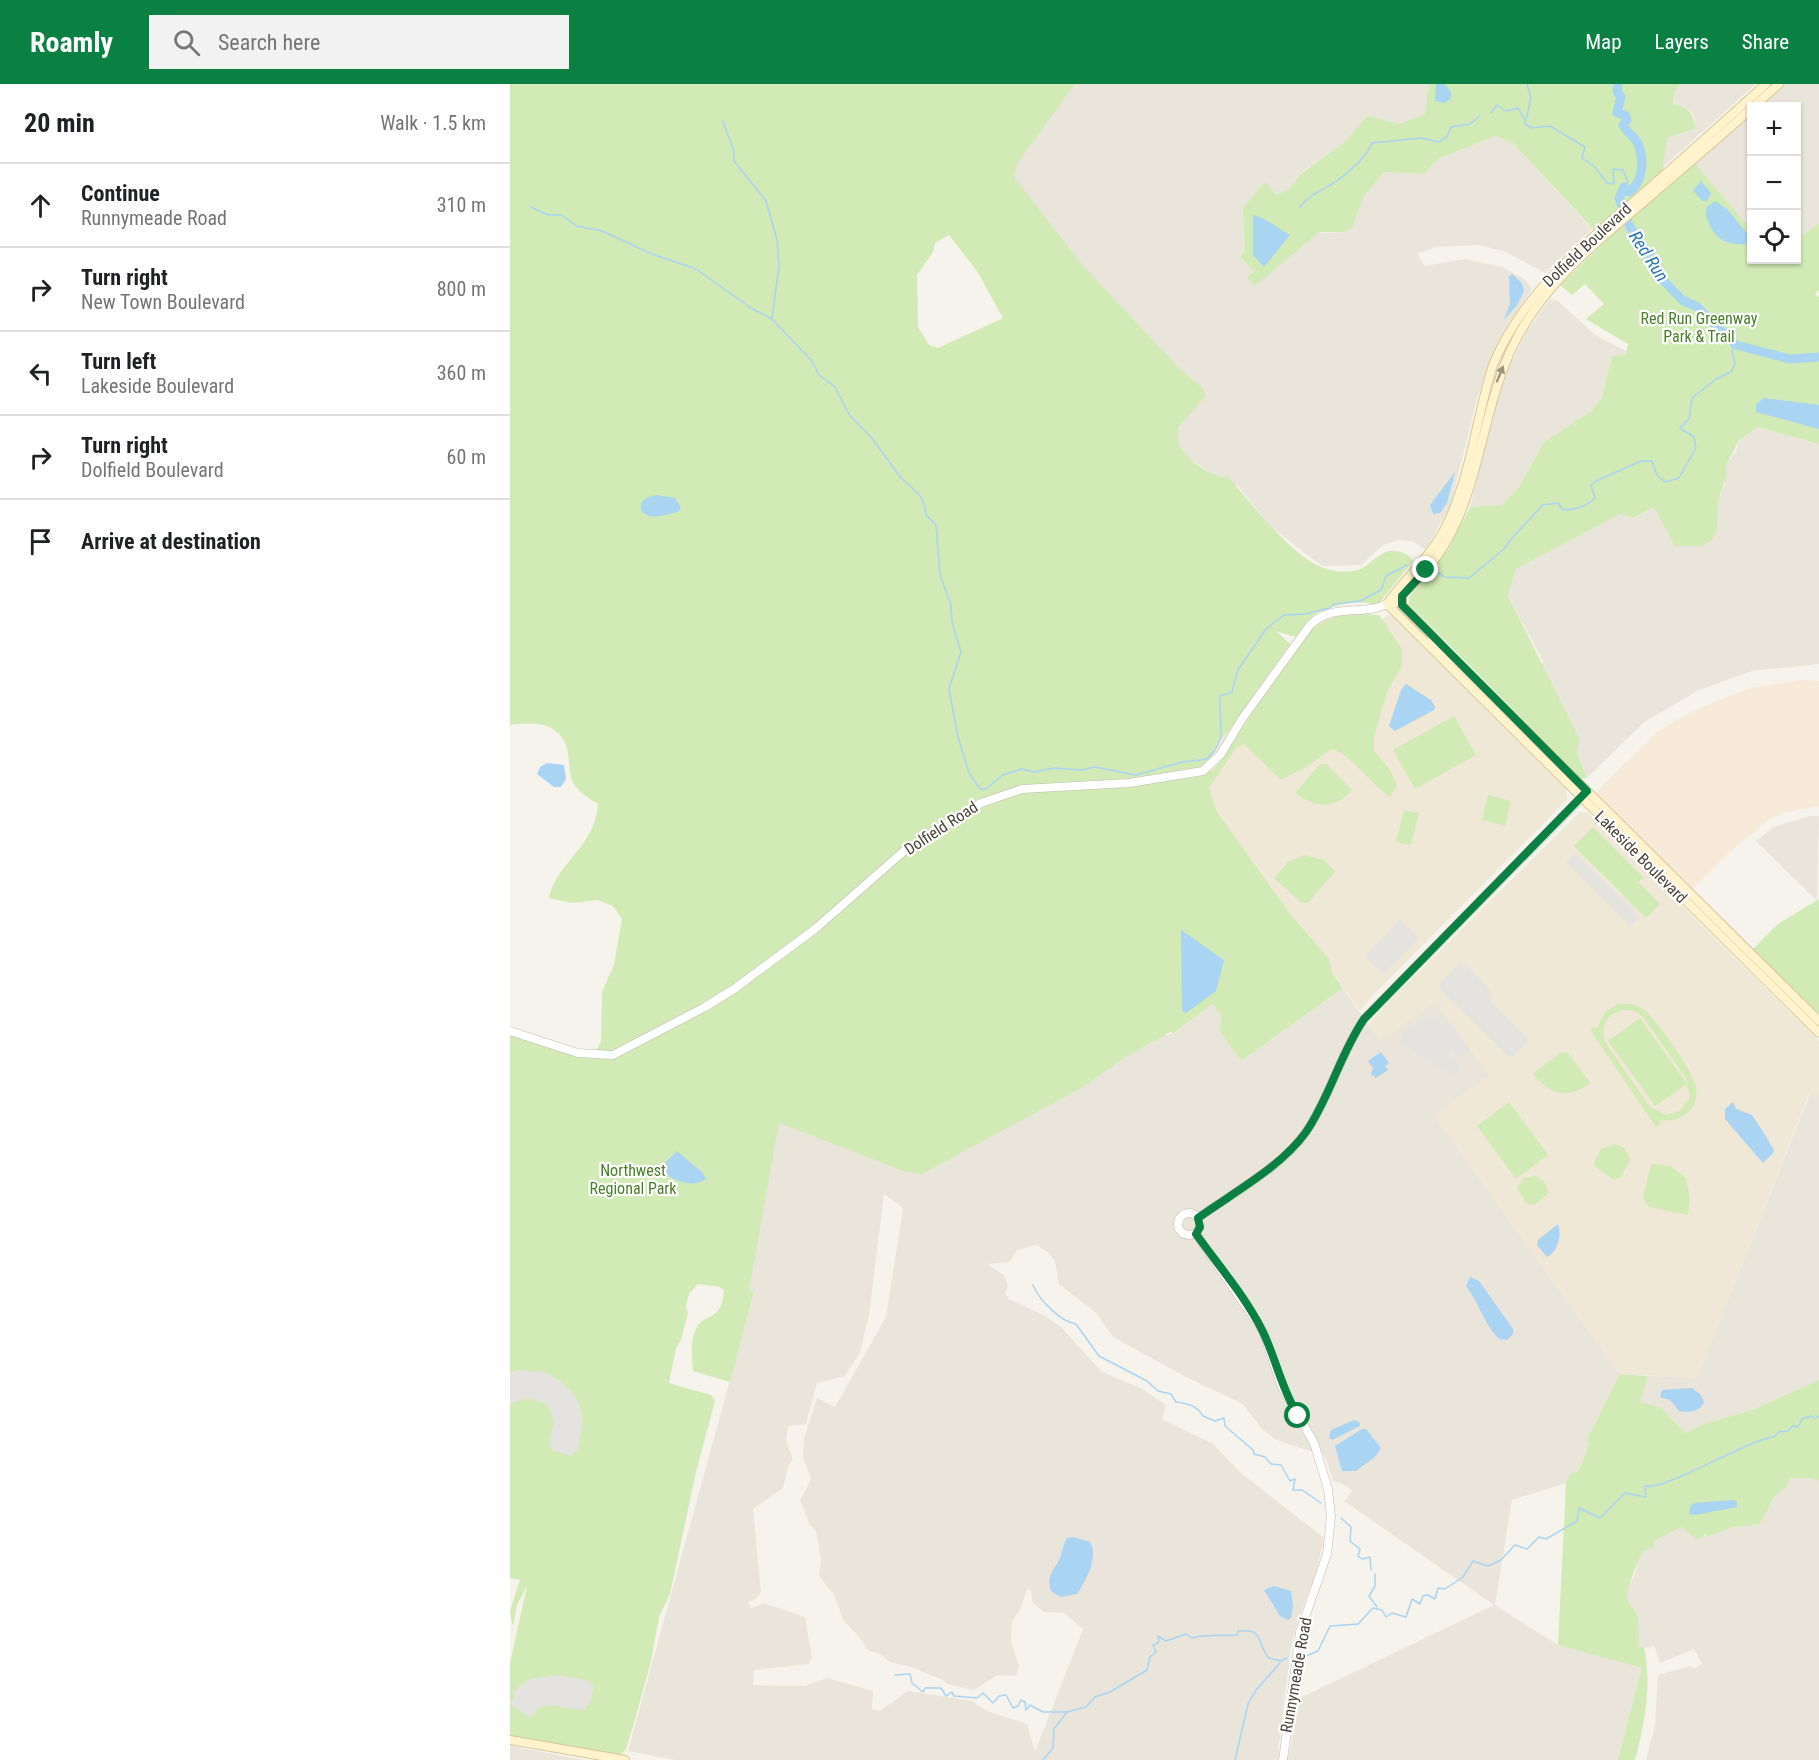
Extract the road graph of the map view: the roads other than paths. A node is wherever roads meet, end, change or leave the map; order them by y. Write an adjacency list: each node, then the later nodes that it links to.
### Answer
1 (1766, 84): 5 (main road, Dolfield Boulevard)
2 (1779, 84): 3 (main road, Dolfield Boulevard)
3 (1759, 102)
4 (1747, 112): 5 (main road, Dolfield Boulevard)
5 (1667, 176): 6 (main road, Dolfield Boulevard)
6 (1588, 245): 7 (main road, Dolfield Boulevard, one-way to 6); 8 (main road, Dolfield Boulevard)
7 (1402, 596): 8 (main road, Dolfield Boulevard); 9 (main road, Lakeside Boulevard)
8 (1389, 603): 9 (main road); 10 (main road, Lakeside Boulevard); 12 (street, Dolfield Road)
9 (1455, 660): 10 (main road, Lakeside Boulevard)
10 (1584, 795): 11 (main road, Lakeside Boulevard); 13 (main road, Lakeside Boulevard); 14 (street)
11 (1819, 1021)
12 (510, 1031)
13 (1819, 1033)
14 (1198, 1218): 15 (street); 15 (street)
15 (1196, 1234): 18 (street, Runnymeade Road)
16 (510, 1740): 17 (main road)
17 (624, 1760)
18 (1283, 1760)

